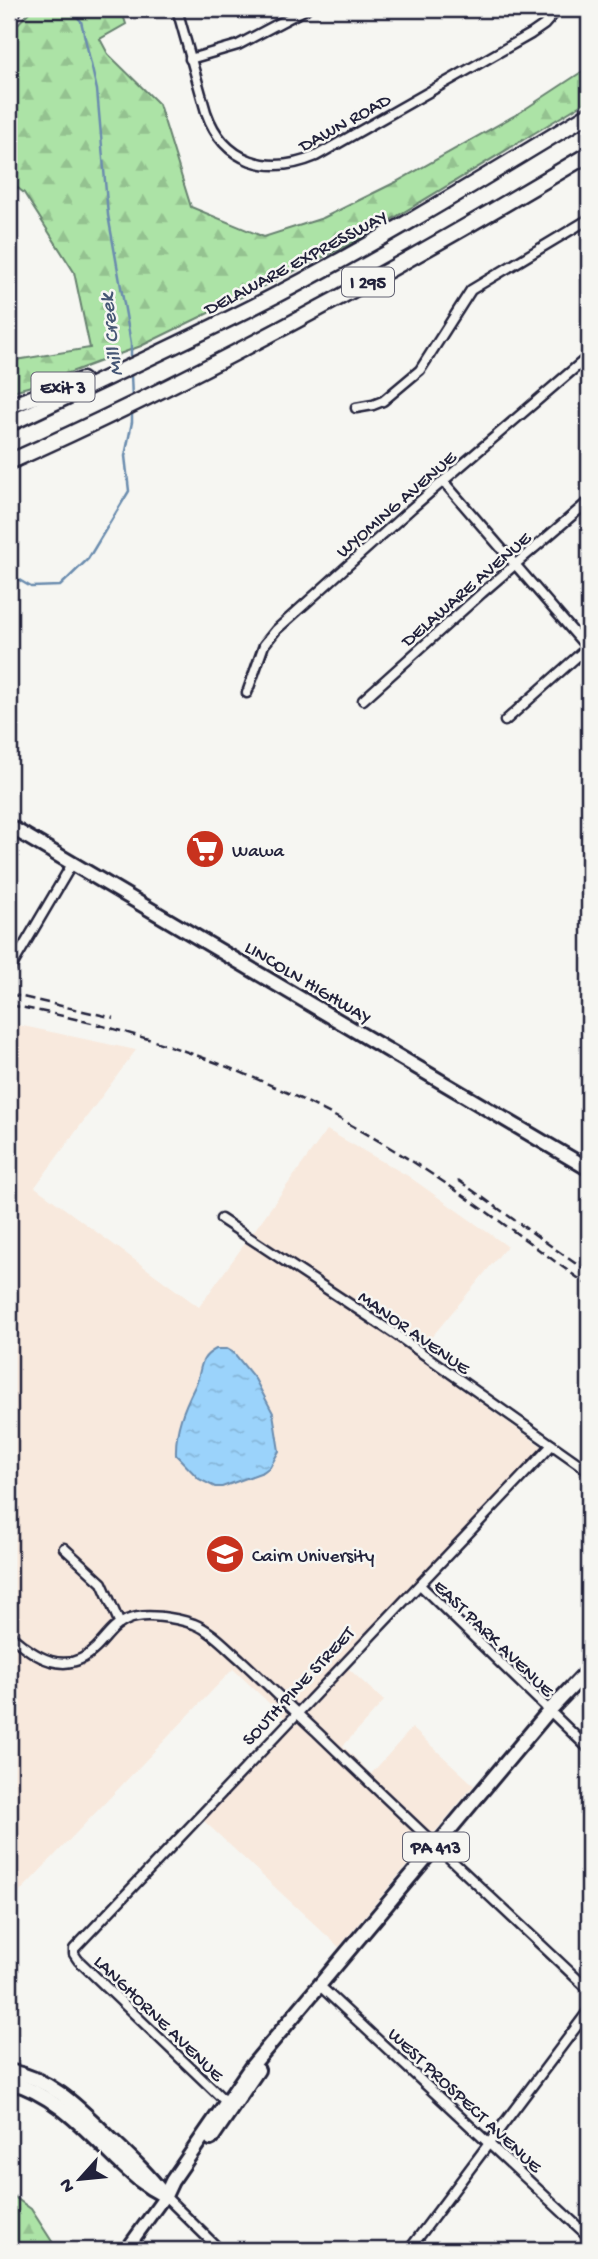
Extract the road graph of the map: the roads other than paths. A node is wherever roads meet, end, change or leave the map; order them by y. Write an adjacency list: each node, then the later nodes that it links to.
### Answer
1 (15, 9): 5 (main road)
2 (177, 9): 6 (street, DAWN ROAD)
3 (306, 9): 6 (street)
4 (558, 9): 6 (street, DAWN ROAD)
5 (9, 15)
6 (190, 59)
7 (589, 114): 10 (highway, DELAWARE EXPRESSWAY / I 295)
8 (589, 154): 16 (highway, I 295)
9 (589, 219): 14 (street)
10 (172, 346): 12 (highway, Exit 3)
11 (589, 356): 19 (street, WYOMING AVENUE)
12 (117, 369): 13 (highway, Exit 3); 15 (highway)
13 (9, 406)
14 (356, 408)
15 (9, 424)
16 (53, 443): 17 (highway, I 295); 18 (highway)
17 (9, 462)
18 (9, 469)
19 (443, 481): 21 (street); 23 (street, WYOMING AVENUE)
20 (589, 501): 21 (street, DELAWARE AVENUE)
21 (516, 564): 22 (street); 24 (street, DELAWARE AVENUE)
22 (589, 648): 25 (street)
23 (247, 693)
24 (363, 700)
25 (505, 721)
26 (9, 827): 27 (main road, LINCOLN HIGHWAY)
27 (72, 864): 28 (street); 29 (main road, LINCOLN HIGHWAY)
28 (9, 971)
29 (589, 1169)
30 (221, 1219): 31 (street, MANOR AVENUE)
31 (552, 1445): 32 (street, MANOR AVENUE); 34 (street, SOUTH PINE STREET)
32 (589, 1471)
33 (64, 1548): 35 (street)
34 (420, 1585): 38 (street, EAST PARK AVENUE); 39 (street, SOUTH PINE STREET)
35 (120, 1624): 36 (street); 39 (street)
36 (9, 1634)
37 (589, 1669): 38 (main road, PA 413)
38 (549, 1711): 40 (street, EAST PARK AVENUE); 41 (main road, PA 413)
39 (297, 1713): 41 (street); 42 (street, SOUTH PINE STREET)
40 (589, 1749)
41 (436, 1847): 43 (main road, PA 413); 44 (street)
42 (74, 1954): 49 (street, LANGHORNE AVENUE)
43 (320, 1986): 46 (main road, PA 413); 50 (street, WEST PROSPECT AVENUE)
44 (589, 1990)
45 (589, 2010): 50 (street)
46 (286, 2026): 49 (main road, PA 413); 51 (main road, PA 413)
47 (9, 2071): 51 (main road)
48 (9, 2082): 51 (main road)
49 (226, 2102): 51 (main road, PA 413)
50 (489, 2143): 52 (street, WEST PROSPECT AVENUE); 55 (street)
51 (165, 2196): 53 (street); 54 (street)
52 (589, 2237)
53 (126, 2250)
54 (220, 2250)
55 (409, 2250)

